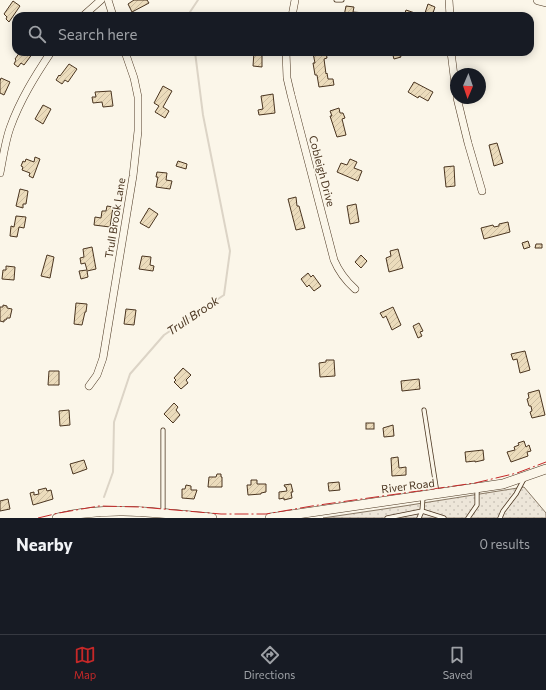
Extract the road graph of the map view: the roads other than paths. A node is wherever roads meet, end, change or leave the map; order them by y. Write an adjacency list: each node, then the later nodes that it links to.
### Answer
1 (100, 0): 9 (street)
2 (108, 0): 10 (street)
3 (295, 0): 11 (street)
4 (336, 0): 5 (lane)
5 (342, 0)
6 (449, 0): 12 (street)
7 (538, 0): 8 (main road)
8 (546, 2)
9 (87, 12)
10 (112, 12)
11 (293, 12)
12 (450, 12)
13 (48, 56): 19 (street)
14 (127, 56): 22 (street, Trull Brook Lane)
15 (286, 56): 21 (street, Cobleigh Drive)
16 (452, 56): 17 (street)
17 (453, 68)
18 (458, 104): 20 (street)
19 (0, 173)
20 (482, 191)
21 (355, 289)
22 (90, 386)
23 (424, 410): 28 (lane)
24 (163, 430): 31 (lane)
25 (546, 469): 26 (main road, River Road)
26 (525, 476): 27 (main road, River Road); 39 (lane)
27 (477, 488): 28 (main road, River Road); 38 (lane)
28 (437, 494): 29 (main road, River Road)
29 (423, 497): 30 (lane); 34 (main road, River Road)
30 (422, 510): 35 (lane); 36 (lane); 37 (lane)
31 (163, 512): 32 (main road); 33 (main road)
32 (57, 518)
33 (212, 518)
34 (270, 518)
35 (387, 518)
36 (419, 518)
37 (444, 518)
38 (468, 518)
39 (500, 518)

